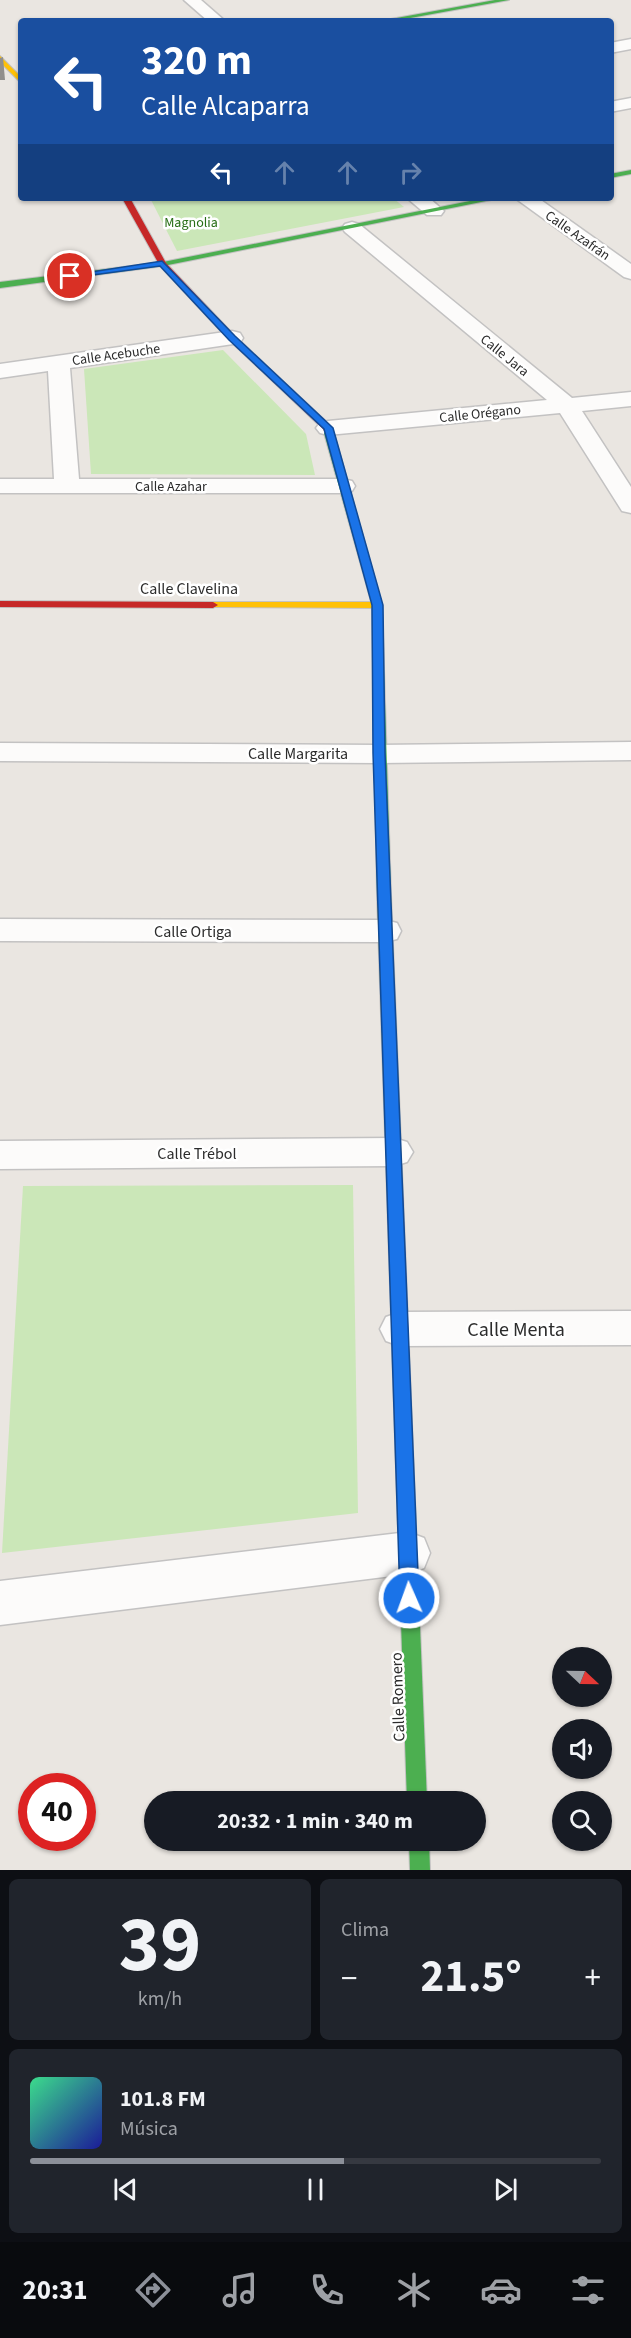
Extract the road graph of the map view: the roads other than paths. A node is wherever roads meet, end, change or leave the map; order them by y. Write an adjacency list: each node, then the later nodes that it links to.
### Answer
1 (192, 0): 3 (street)
2 (506, 0): 4 (street)
3 (213, 18)
4 (401, 18)
5 (631, 44): 6 (street)
6 (614, 47)
7 (0, 58): 8 (street)
8 (18, 78)
9 (18, 82): 10 (street)
10 (0, 85)
11 (631, 103): 12 (street)
12 (614, 106)
13 (631, 172): 14 (street)
14 (614, 175)
15 (128, 201): 23 (street)
16 (421, 201): 19 (street)
17 (482, 201): 19 (street)
18 (529, 201): 22 (street, Calle Azafrán)
19 (434, 211): 20 (street)
20 (352, 228): 23 (street); 30 (street, Calle Jara)
21 (631, 252): 22 (street)
22 (609, 257): 24 (street, Calle Azafrán)
23 (162, 264): 25 (street); 26 (street)
24 (631, 273)
25 (0, 285)
26 (232, 338): 27 (street, Calle Acebuche); 31 (street)
27 (58, 363): 28 (street, Calle Acebuche); 33 (street)
28 (0, 371)
29 (631, 399): 30 (street, Calle Orégano)
30 (566, 405): 31 (street, Calle Orégano); 35 (street, Calle Jara)
31 (328, 428): 34 (street, Calle Romero)
32 (0, 486): 33 (street, Calle Azahar)
33 (67, 486): 34 (street, Calle Azahar)
34 (342, 486): 37 (street, Calle Romero)
35 (631, 506)
36 (0, 604): 37 (street, Calle Clavelina)
37 (377, 605): 40 (street, Calle Romero)
38 (631, 751): 40 (street, Calle Margarita)
39 (0, 752): 40 (street, Calle Margarita)
40 (379, 753): 42 (street, Calle Romero)
41 (0, 930): 42 (street, Calle Ortiga)
42 (385, 931): 43 (street, Calle Romero)
43 (394, 1152): 44 (street, Calle Trébol); 46 (street, Calle Romero)
44 (0, 1155)
45 (631, 1328): 46 (street, Calle Menta)
46 (400, 1329): 47 (street, Calle Romero)
47 (408, 1553): 48 (street); 49 (street, Calle Romero)
48 (0, 1603)
49 (417, 1791)
50 (419, 1851): 51 (street)
51 (420, 1870)

